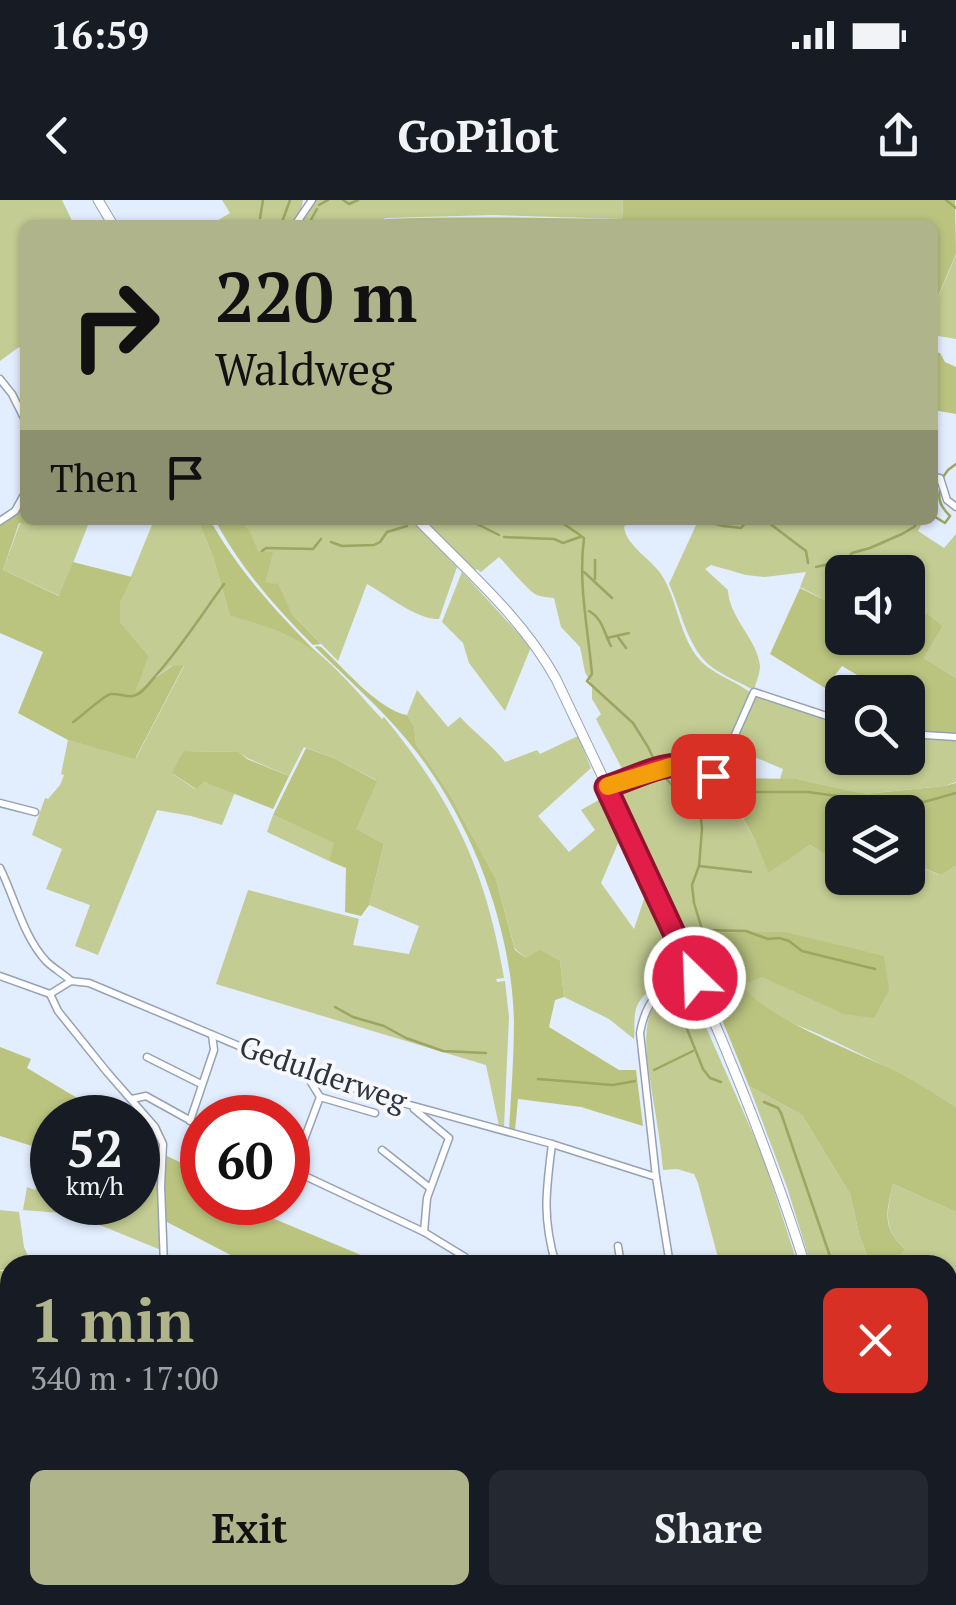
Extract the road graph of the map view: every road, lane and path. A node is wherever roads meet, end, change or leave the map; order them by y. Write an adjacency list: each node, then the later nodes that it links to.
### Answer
1 (0, 379): 2 (street)
2 (20, 408)
3 (938, 478): 5 (street)
4 (20, 502): 6 (street)
5 (956, 507)
6 (0, 521)
7 (423, 525): 11 (main road)
8 (825, 715): 11 (street)
9 (925, 735): 10 (street)
10 (956, 737)
11 (606, 787): 17 (main road)
12 (0, 803): 13 (street)
13 (36, 812)
14 (0, 868): 16 (street)
15 (0, 884): 16 (street)
16 (10, 888): 19 (street)
17 (693, 972): 34 (street); 44 (main road)
18 (0, 976): 20 (street)
19 (71, 981): 20 (street); 21 (street, Gedulderweg)
20 (50, 994): 25 (street)
21 (212, 1034): 23 (street, Gedulderweg); 24 (street)
22 (146, 1057): 24 (street)
23 (306, 1074): 27 (street); 28 (street, Gedulderweg)
24 (201, 1084): 26 (street)
25 (126, 1095)
26 (198, 1095)
27 (320, 1096): 29 (street); 30 (street)
28 (410, 1105): 32 (street, Gedulderweg); 36 (street)
29 (376, 1113)
30 (310, 1124)
31 (160, 1138): 39 (street)
32 (552, 1144): 34 (street, Gedulderweg); 41 (street)
33 (382, 1150): 36 (street)
34 (656, 1177): 43 (street)
35 (310, 1179): 37 (street)
36 (430, 1188): 37 (street)
37 (424, 1232): 40 (street)
38 (618, 1246): 42 (street)
39 (164, 1255)
40 (463, 1255)
41 (553, 1255)
42 (619, 1255)
43 (668, 1255)
44 (801, 1255)

